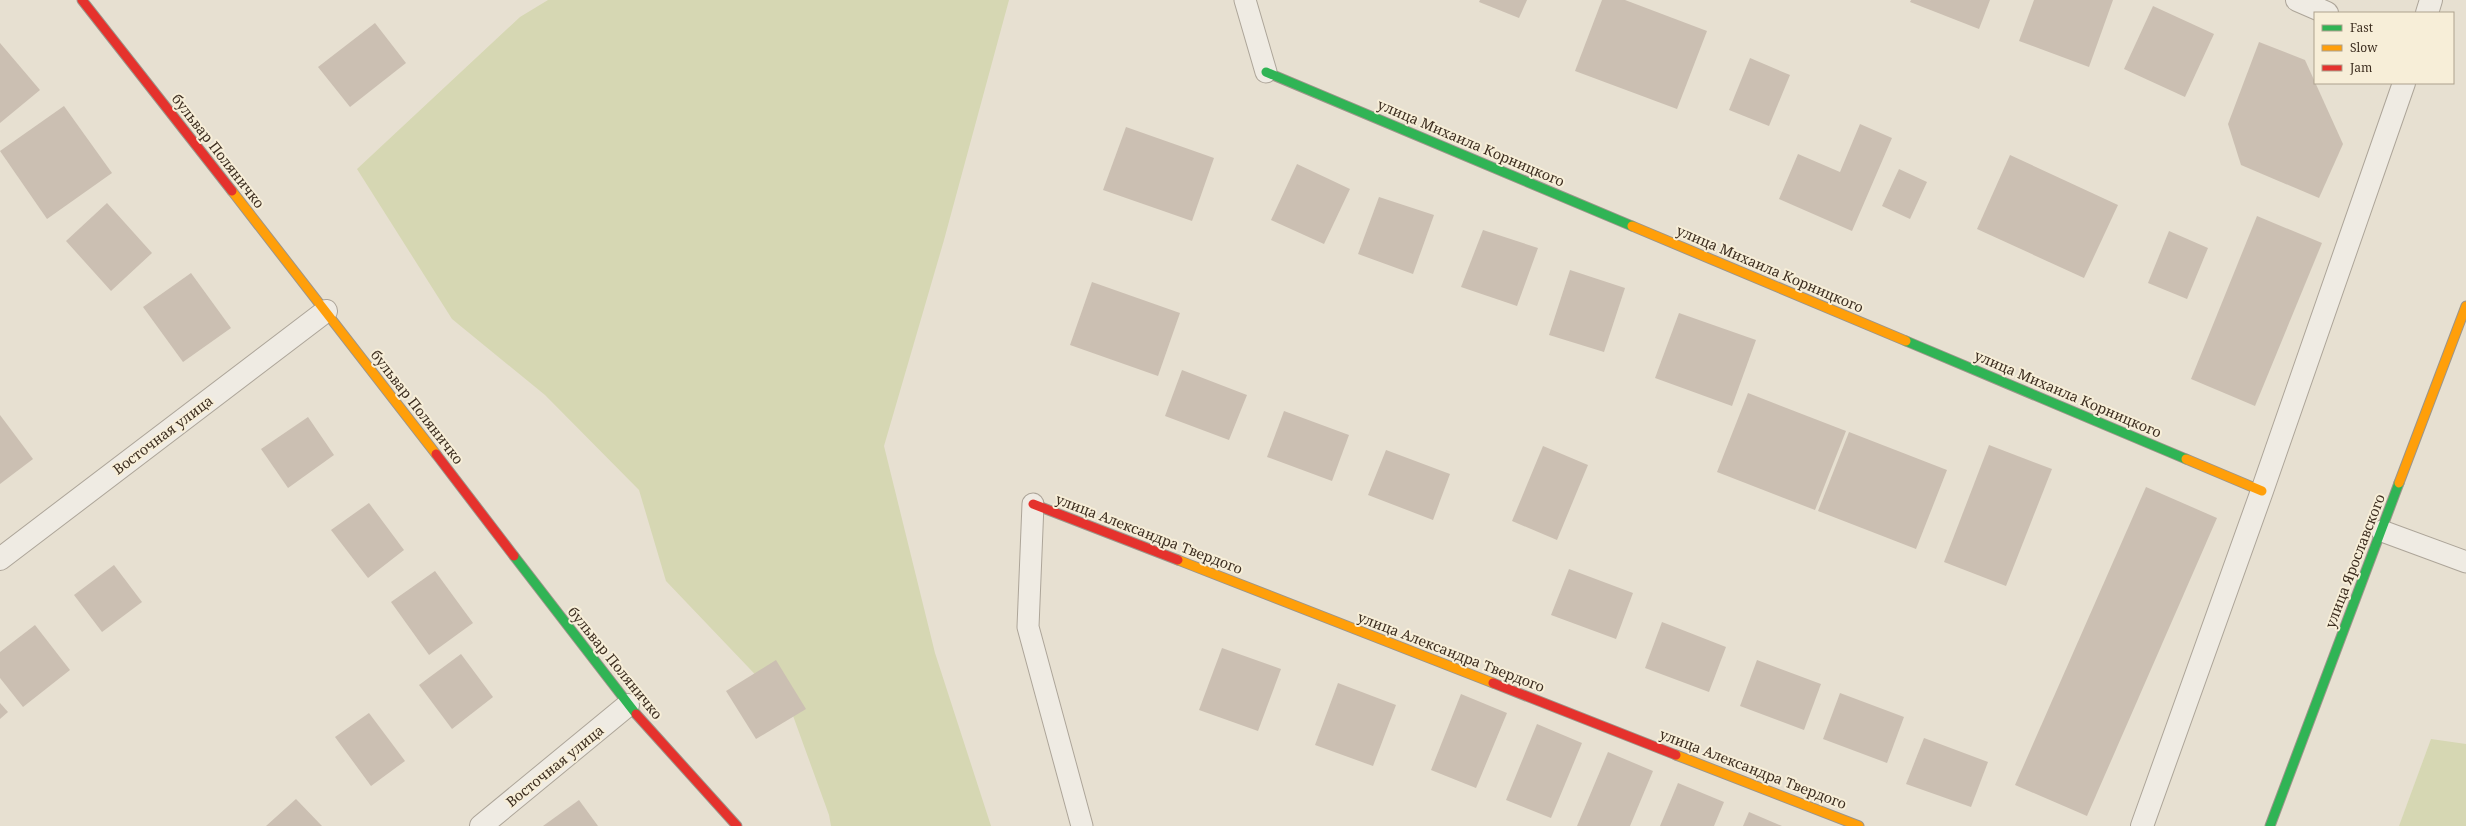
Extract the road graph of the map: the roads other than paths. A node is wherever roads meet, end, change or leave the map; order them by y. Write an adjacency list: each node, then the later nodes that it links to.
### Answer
1 (82, 0): 10 (street, бульвар Поляничко)
2 (1245, 0): 7 (lane)
3 (2297, 0): 5 (street)
4 (2431, 0): 6 (street)
5 (2325, 12)
6 (2427, 12)
7 (1266, 72): 11 (street, улица Михаила Корницкого)
8 (2404, 84): 11 (street)
9 (2466, 306): 13 (street, улица Ярославского)
10 (326, 311): 14 (street, Восточная улица); 16 (street, бульвар Поляничко)
11 (2262, 491): 21 (street)
12 (1033, 504): 19 (lane); 20 (street, улица Александра Твердого)
13 (2382, 531): 15 (lane); 22 (street, улица Ярославского)
14 (0, 559)
15 (2466, 562)
16 (628, 705): 17 (street, Восточная улица); 18 (street, бульвар Поляничко)
17 (481, 826)
18 (737, 826)
19 (1082, 826)
20 (1859, 826)
21 (2142, 826)
22 (2270, 826)

